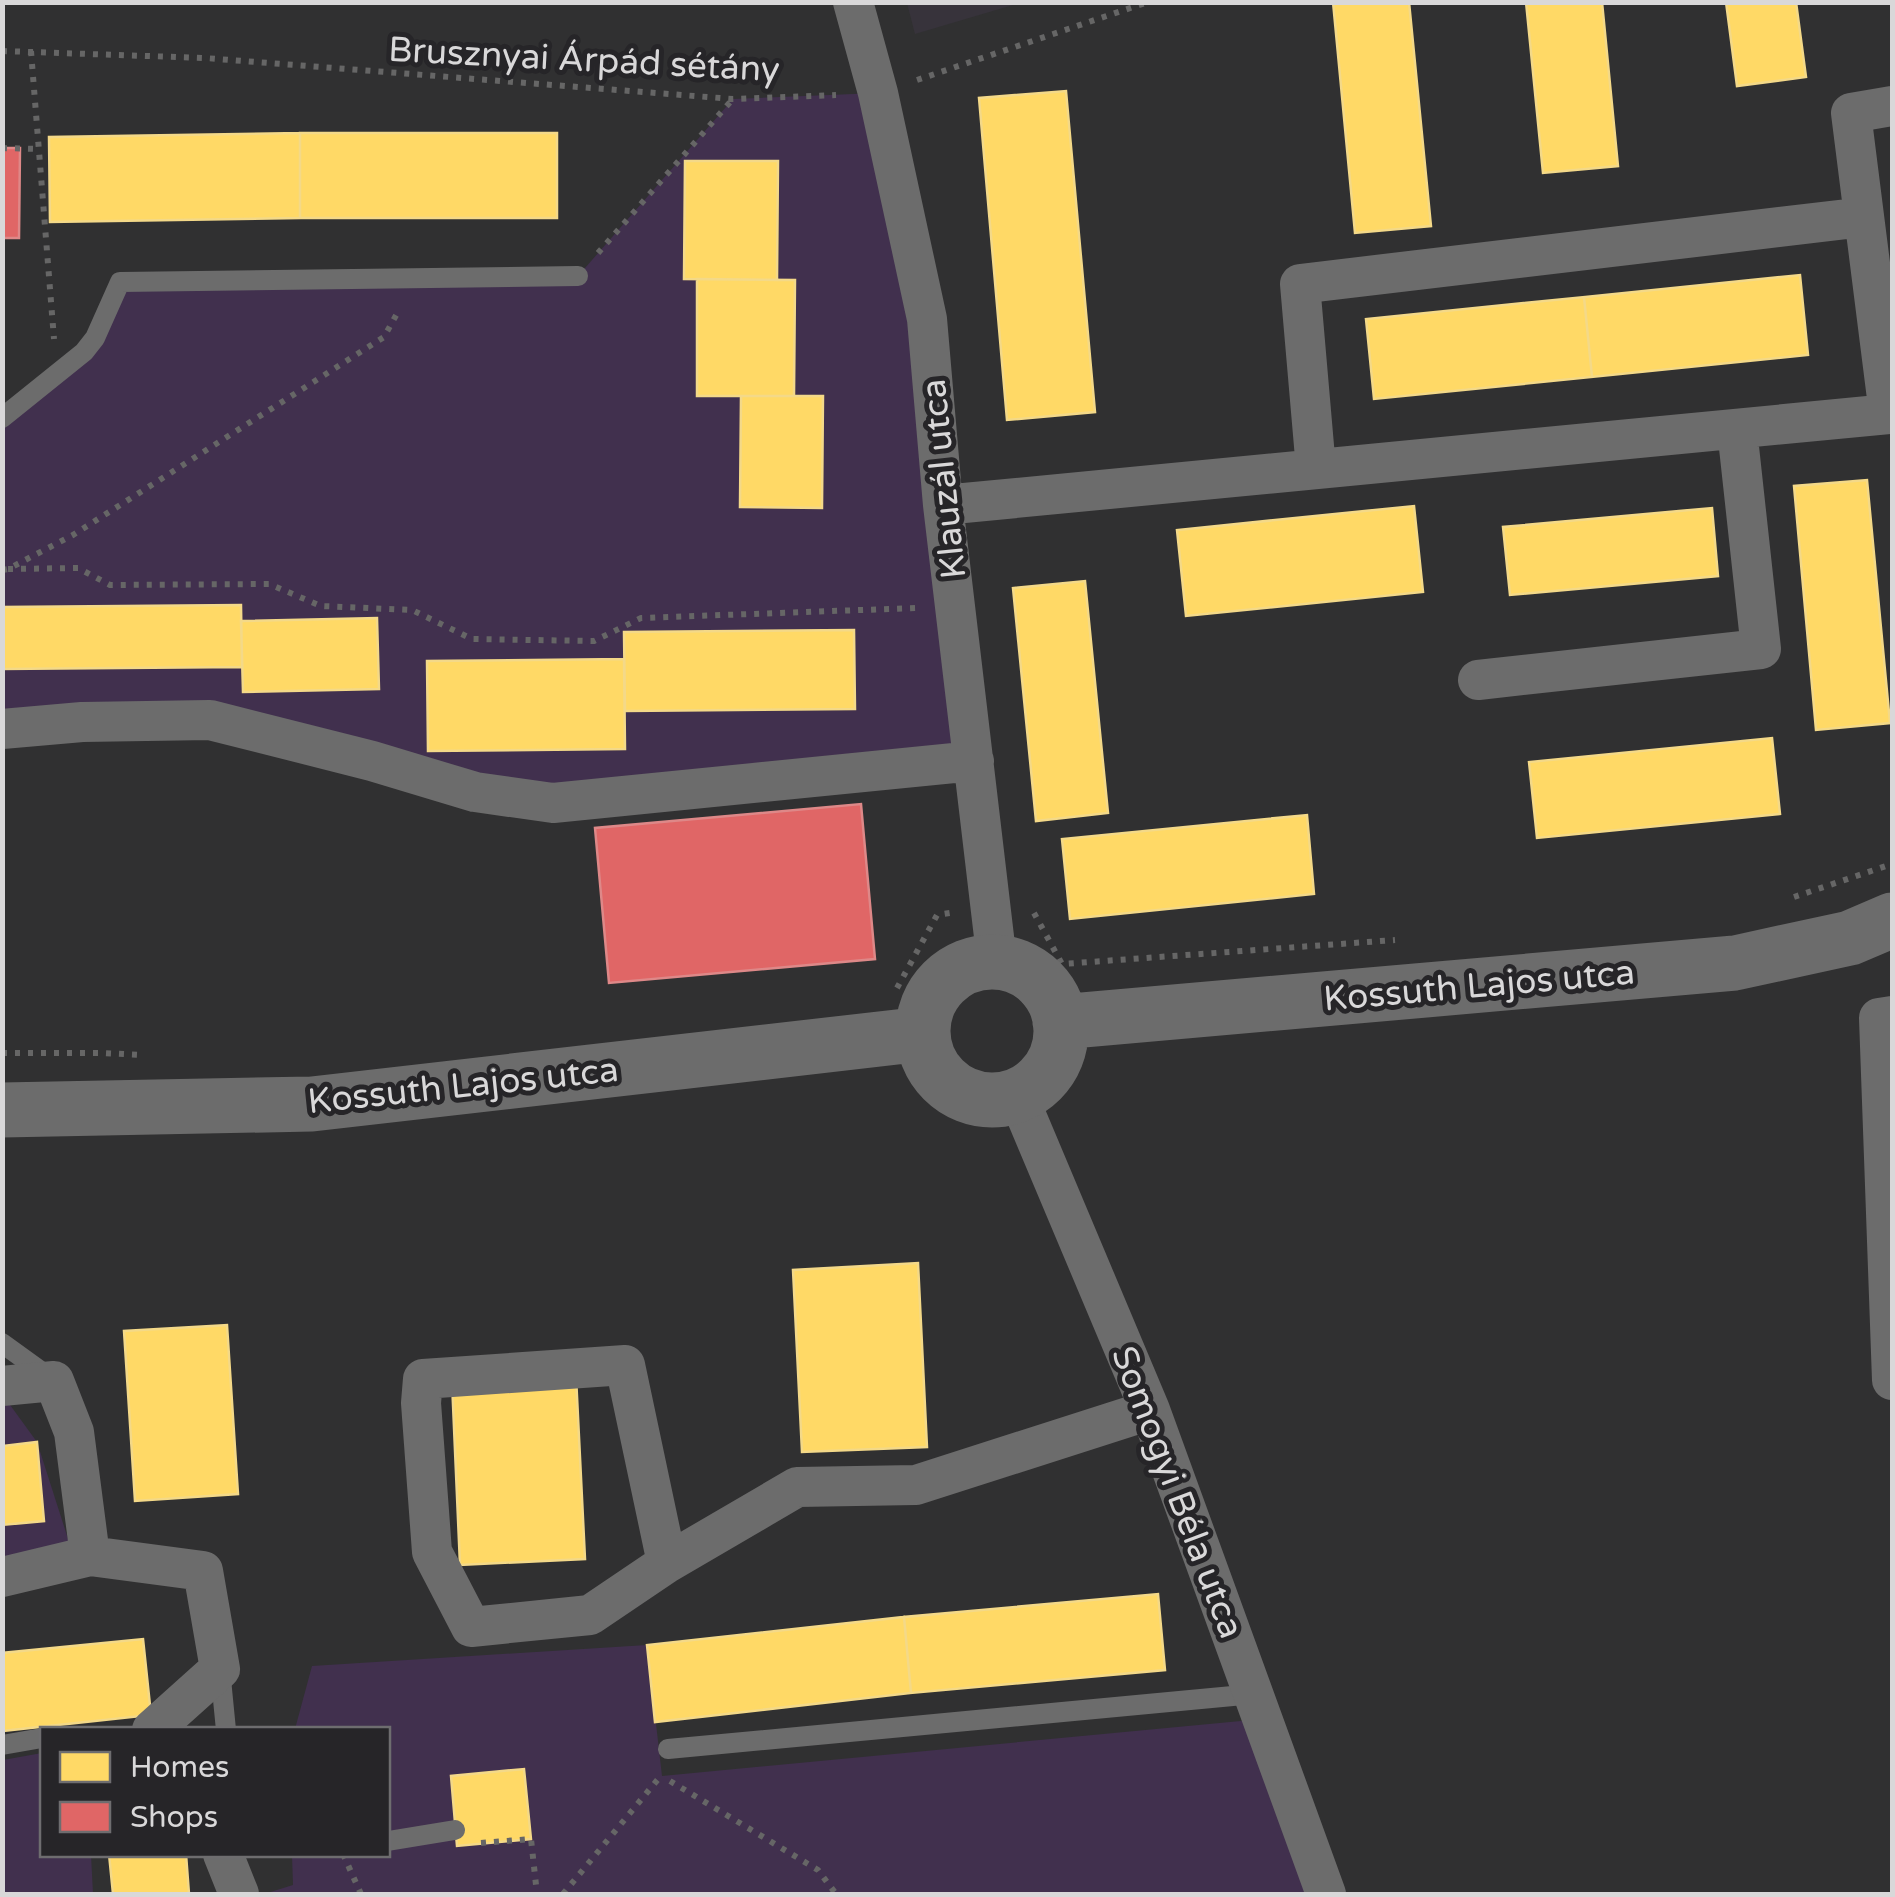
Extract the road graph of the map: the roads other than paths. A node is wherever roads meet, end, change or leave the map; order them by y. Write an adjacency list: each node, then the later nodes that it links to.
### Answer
1 (853, 2): 8 (street, Klauzál utca)
2 (1892, 106): 3 (street)
3 (1864, 217): 6 (street); 7 (street)
4 (578, 276): 5 (lane)
5 (2, 418)
6 (1737, 429): 7 (street); 9 (street)
7 (1316, 470): 8 (street)
8 (943, 505): 11 (street, Klauzál utca)
9 (1478, 680)
10 (2, 729): 11 (street)
11 (974, 760): 13 (street, Klauzál utca)
12 (1892, 920): 16 (street, Kossuth Lajos utca)
13 (997, 962): 14 (street); 16 (street)
14 (909, 1013): 17 (street); 18 (street, Kossuth Lajos utca)
15 (1892, 1016): 20 (street)
16 (1060, 1022): 17 (street)
17 (1020, 1094): 23 (street, Somogyi Béla utca)
18 (4, 1101)
19 (2, 1343): 21 (lane)
20 (1892, 1380)
21 (54, 1381): 22 (street); 24 (street)
22 (2, 1386)
23 (1150, 1410): 25 (street); 28 (street, Somogyi Béla utca)
24 (90, 1556): 26 (street); 27 (street)
25 (666, 1563): 25 (street)
26 (2, 1577)
27 (220, 1669): 29 (street); 30 (lane)
28 (1254, 1694): 33 (lane); 38 (street, Somogyi Béla utca)
29 (155, 1727)
30 (226, 1727)
31 (40, 1738): 32 (lane)
32 (2, 1746)
33 (668, 1749)
34 (452, 1830): 35 (lane)
35 (390, 1841)
36 (224, 1857): 37 (street)
37 (239, 1894)
38 (1326, 1894)

